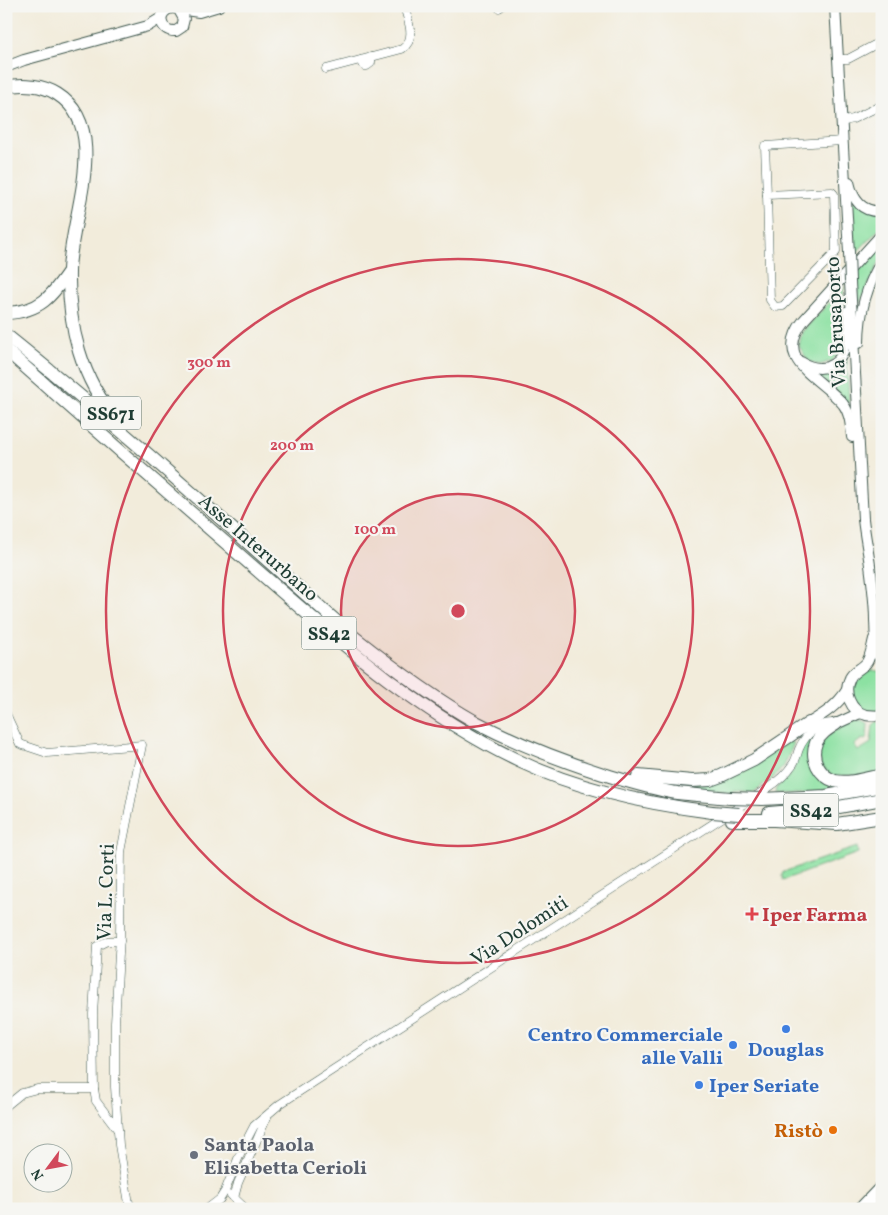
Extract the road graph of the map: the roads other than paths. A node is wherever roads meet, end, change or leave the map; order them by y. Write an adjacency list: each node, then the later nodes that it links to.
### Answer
1 (219, 6): 5 (street)
2 (404, 6): 13 (street)
3 (835, 6): 11 (street, Via Brusaporto)
4 (179, 10): 5 (street); 6 (street); 7 (street)
5 (198, 12): 7 (street)
6 (161, 18): 8 (street); 9 (street)
7 (184, 24): 9 (street)
8 (148, 26): 9 (street); 12 (street)
9 (165, 28)
10 (882, 41): 11 (street)
11 (838, 59): 16 (street, Via Brusaporto)
12 (6, 67)
13 (326, 69)
14 (6, 87): 22 (highway, SS671)
15 (882, 105): 16 (street)
16 (841, 122): 17 (street, Via Brusaporto)
17 (842, 145): 18 (street); 19 (street); 23 (street, Via Brusaporto, bridge)
18 (767, 195): 18 (street)
19 (882, 211)
20 (882, 234): 27 (street)
21 (882, 260): 28 (street)
22 (68, 271): 24 (highway); 30 (highway, SS671)
23 (851, 286): 27 (street); 28 (street, Via Brusaporto)
24 (6, 313)
25 (6, 335): 30 (highway, SS42)
26 (6, 350): 45 (highway, Asse Interurbano / SS42, bridge)
27 (797, 359): 29 (street)
28 (857, 414): 29 (street, Via Brusaporto)
29 (861, 488): 31 (street, Via Brusaporto)
30 (219, 518): 40 (highway, Asse Interurbano / SS42)
31 (875, 636): 32 (street, Via Brusaporto); 33 (street, Via Brusaporto)
32 (882, 664): 33 (street, Via Brusaporto)
33 (864, 665): 34 (street, Via Brusaporto)
34 (847, 690): 35 (street); 38 (street, Via Brusaporto)
35 (860, 713): 37 (street); 39 (street)
36 (6, 714): 47 (street, Via L. Corti)
37 (881, 715)
38 (809, 723): 40 (highway); 41 (street)
39 (836, 724): 41 (street); 42 (highway)
40 (572, 764): 43 (highway, Asse Interurbano / SS42, bridge)
41 (784, 774): 50 (street, Via Dolomiti)
42 (882, 775)
43 (882, 786)
44 (882, 800): 45 (highway, Asse Interurbano / SS42)
45 (736, 817): 46 (highway)
46 (882, 817)
47 (120, 941): 48 (street); 51 (street, Via L. Corti)
48 (94, 1089): 49 (street); 51 (street)
49 (6, 1106)
50 (270, 1112): 53 (street, Via Dolomiti); 55 (street)
51 (118, 1130): 54 (street, Via L. Corti)
52 (882, 1185): 61 (street)
53 (225, 1191): 55 (street); 59 (street)
54 (127, 1198): 57 (street, Via L. Corti); 58 (street, Via L. Corti)
55 (234, 1198): 60 (street)
56 (882, 1199): 62 (street)
57 (124, 1209)
58 (130, 1209)
59 (206, 1209)
60 (246, 1209)
61 (859, 1209)
62 (871, 1209)

